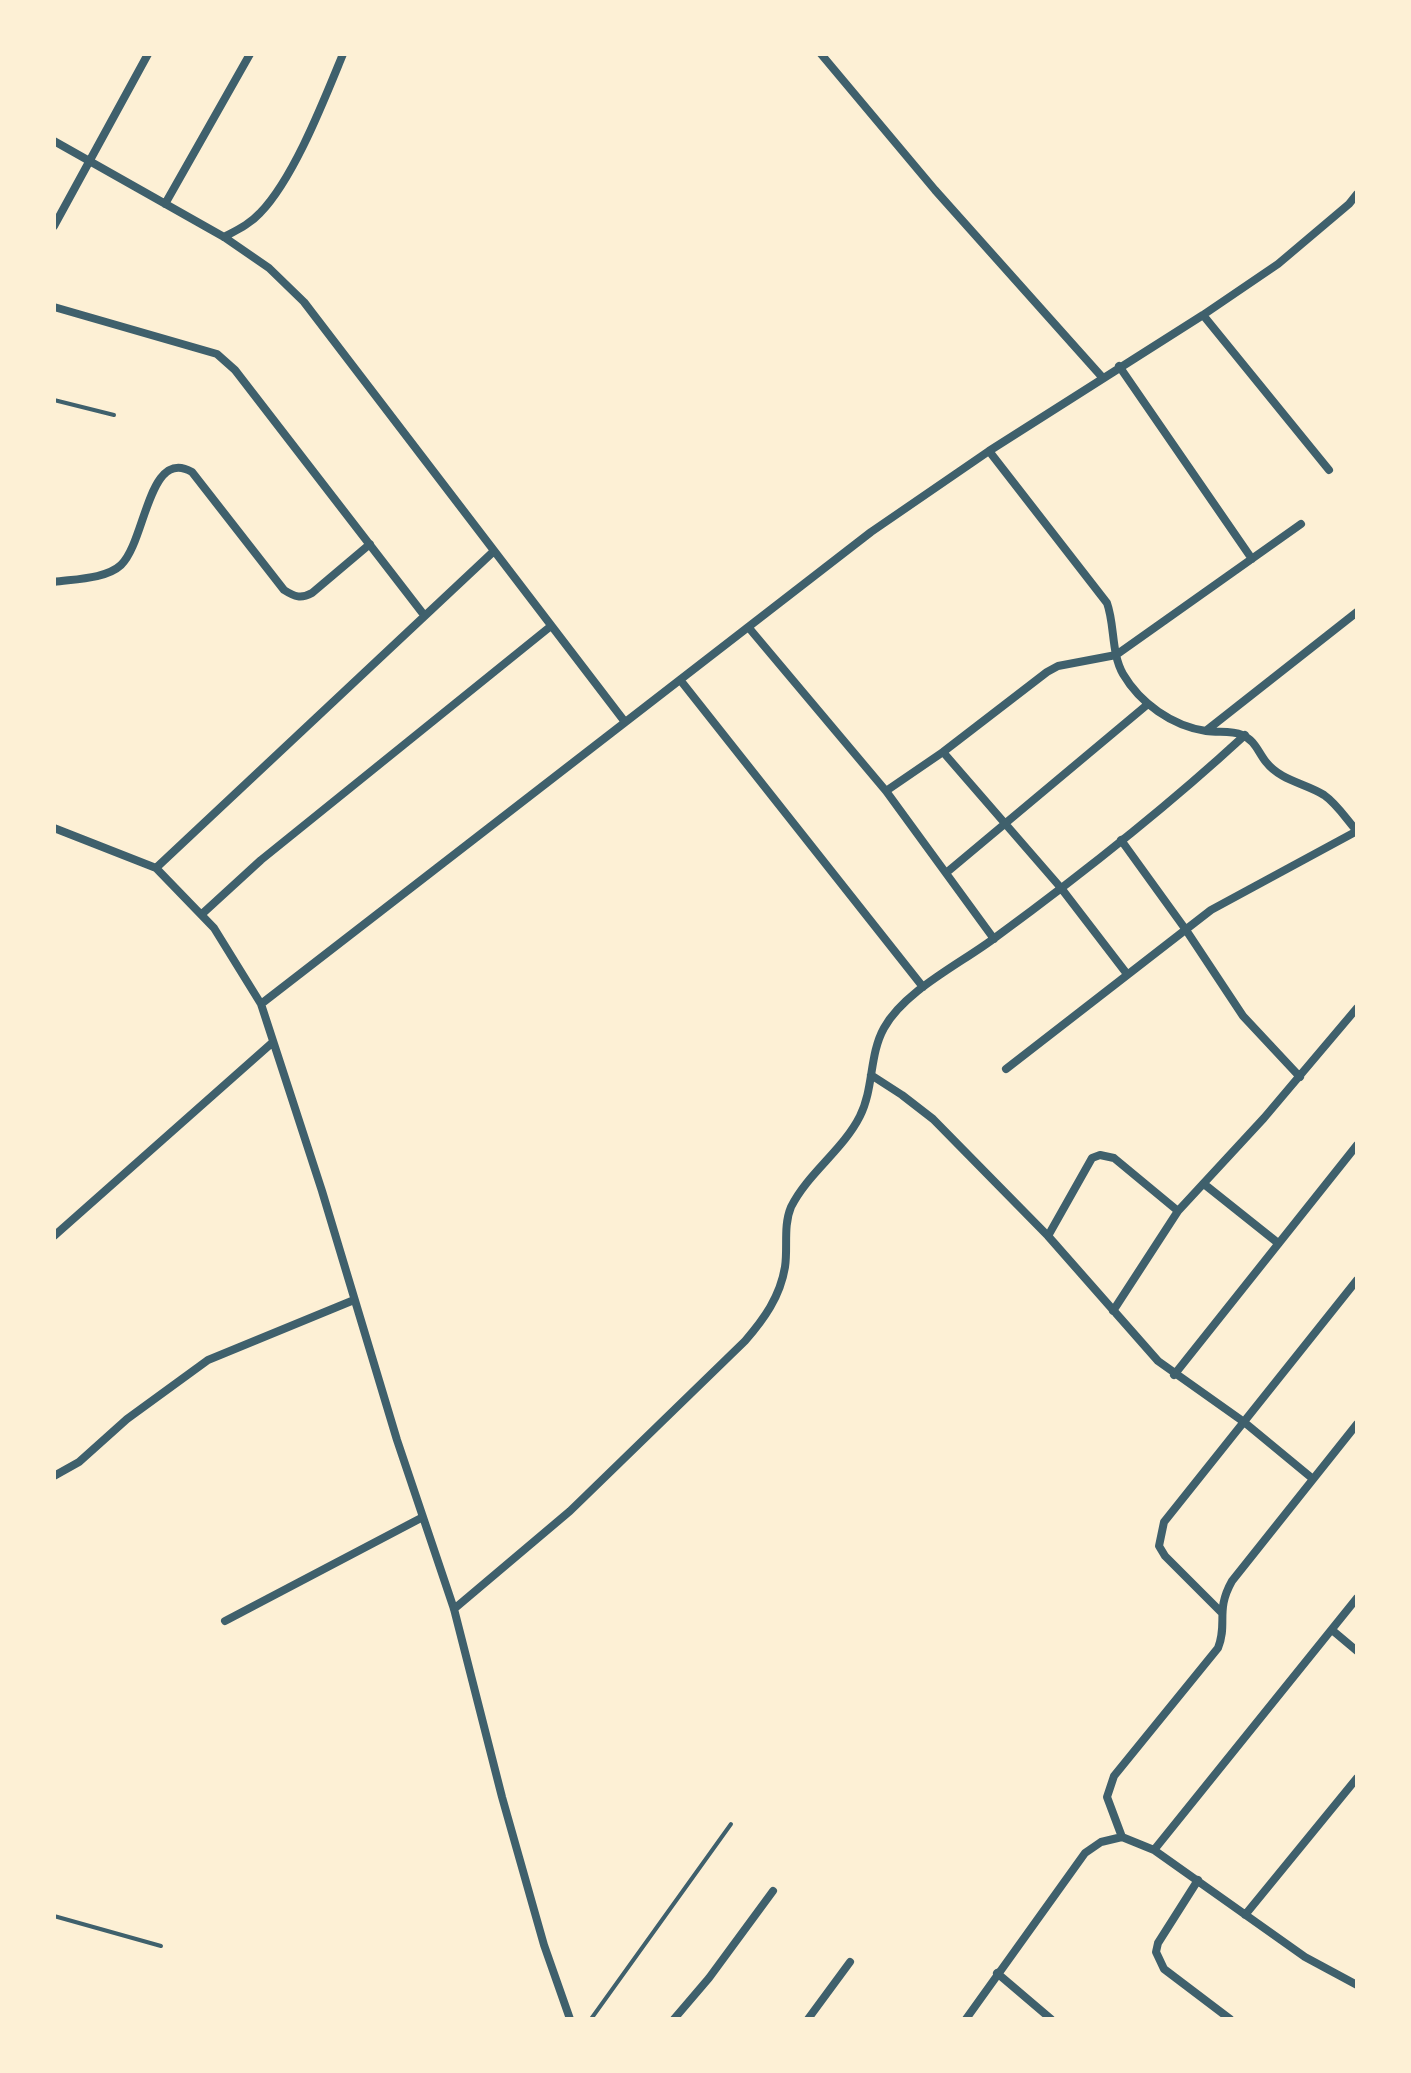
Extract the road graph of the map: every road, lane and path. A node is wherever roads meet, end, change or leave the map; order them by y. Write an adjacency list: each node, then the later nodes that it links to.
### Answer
1 (148, 54): 6 (street)
2 (250, 54): 8 (street)
3 (343, 54): 12 (street)
4 (821, 54): 16 (street)
5 (54, 141): 6 (street)
6 (88, 160): 8 (street); 11 (street)
7 (1357, 194): 9 (street)
8 (165, 204): 12 (street)
9 (1349, 204): 10 (street); 14 (street)
10 (1357, 211)
11 (54, 226)
12 (224, 237): 23 (street)
13 (54, 307): 22 (street)
14 (1203, 315): 15 (street); 20 (street)
15 (1119, 366): 16 (street); 24 (street)
16 (1102, 377): 19 (street)
17 (54, 400): 18 (lane)
18 (114, 415)
19 (989, 451): 29 (street); 30 (street)
20 (1329, 470)
21 (1301, 524): 24 (street)
22 (370, 544): 25 (street); 27 (street)
23 (494, 551): 27 (street); 28 (street)
24 (1252, 559): 30 (street)
25 (54, 582)
26 (1357, 612): 34 (street)
27 (424, 615): 42 (street)
28 (551, 626): 33 (street); 45 (street)
29 (749, 628): 31 (street); 37 (street)
30 (1116, 655): 32 (street); 36 (street)
31 (681, 681): 33 (street); 49 (street)
32 (1148, 704): 34 (street); 38 (street)
33 (625, 722): 50 (street)
34 (1206, 731): 35 (street)
35 (1245, 735): 40 (street); 41 (street)
36 (943, 752): 37 (street); 38 (street)
37 (886, 791): 43 (street)
38 (1005, 823): 43 (street); 44 (street)
39 (54, 828): 42 (street)
40 (1357, 831): 46 (street)
41 (1121, 840): 44 (street); 46 (street)
42 (156, 868): 45 (street)
43 (946, 873): 47 (street)
44 (1061, 888): 47 (street); 48 (street)
45 (202, 914): 50 (street)
46 (1186, 930): 48 (street); 55 (street)
47 (994, 939): 49 (street)
48 (1127, 974): 53 (street)
49 (923, 987): 54 (street)
50 (261, 1004): 52 (street)
51 (1357, 1008): 55 (street)
52 (273, 1042): 59 (street); 63 (street)
53 (1006, 1069)
54 (871, 1075): 60 (street); 72 (street)
55 (1300, 1077): 57 (street)
56 (1357, 1145): 61 (street)
57 (1204, 1184): 58 (street); 61 (street)
58 (1178, 1211): 60 (street); 64 (street)
59 (54, 1236)
60 (1048, 1236): 64 (street)
61 (1278, 1243): 65 (street)
62 (1357, 1280): 66 (street)
63 (354, 1300): 68 (street); 70 (street)
64 (1113, 1311): 65 (street)
65 (1174, 1375): 66 (street)
66 (1244, 1422): 69 (street); 73 (street)
67 (1357, 1424): 69 (street)
68 (54, 1476)
69 (1313, 1479): 73 (street)
70 (423, 1517): 72 (street); 74 (street)
71 (1357, 1598): 75 (street)
72 (454, 1609): 89 (street)
73 (1221, 1612): 79 (street)
74 (225, 1621)
75 (1332, 1630): 76 (street); 80 (street)
76 (1357, 1651)
77 (1357, 1778): 83 (street)
78 (731, 1824): 90 (lane)
79 (1122, 1837): 80 (street); 87 (street)
80 (1154, 1850): 81 (street)
81 (1198, 1880): 83 (street); 95 (street)
82 (773, 1891): 91 (street)
83 (1245, 1915): 88 (street)
84 (54, 1916): 85 (lane)
85 (161, 1946)
86 (850, 1962): 92 (street)
87 (997, 1973): 93 (street); 94 (street)
88 (1357, 1985)
89 (570, 2019)
90 (591, 2019)
91 (674, 2019)
92 (808, 2019)
93 (966, 2019)
94 (1051, 2019)
95 (1230, 2019)

